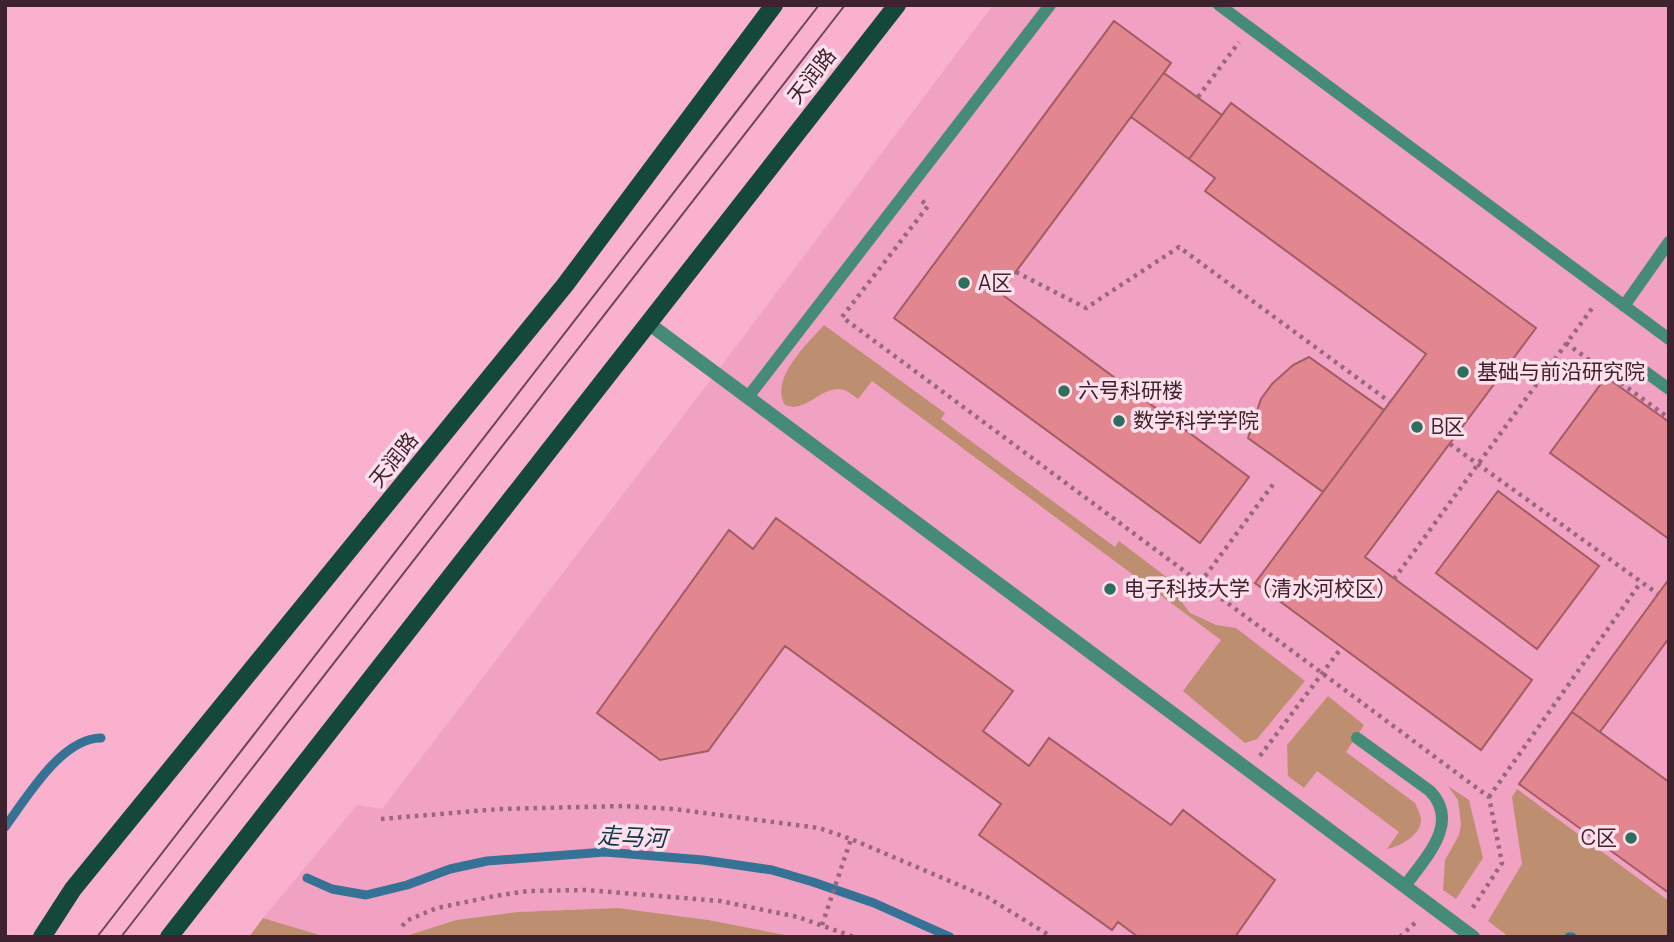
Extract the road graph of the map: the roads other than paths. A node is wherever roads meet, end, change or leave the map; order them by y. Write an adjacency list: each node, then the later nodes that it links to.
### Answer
1 (774, 5): 15 (main road, 天润路)
2 (897, 5): 7 (main road, 天润路)
3 (1050, 5): 11 (lane)
4 (1219, 5): 6 (lane)
5 (1669, 242): 6 (lane)
6 (1624, 306): 8 (lane)
7 (648, 323): 11 (street); 16 (main road, 天润路)
8 (1669, 339)
9 (1636, 365): 10 (lane)
10 (1669, 389)
11 (748, 397): 13 (street)
12 (1357, 738): 13 (lane)
13 (1405, 886): 14 (street)
14 (1467, 932)
15 (42, 937)
16 (169, 937)

